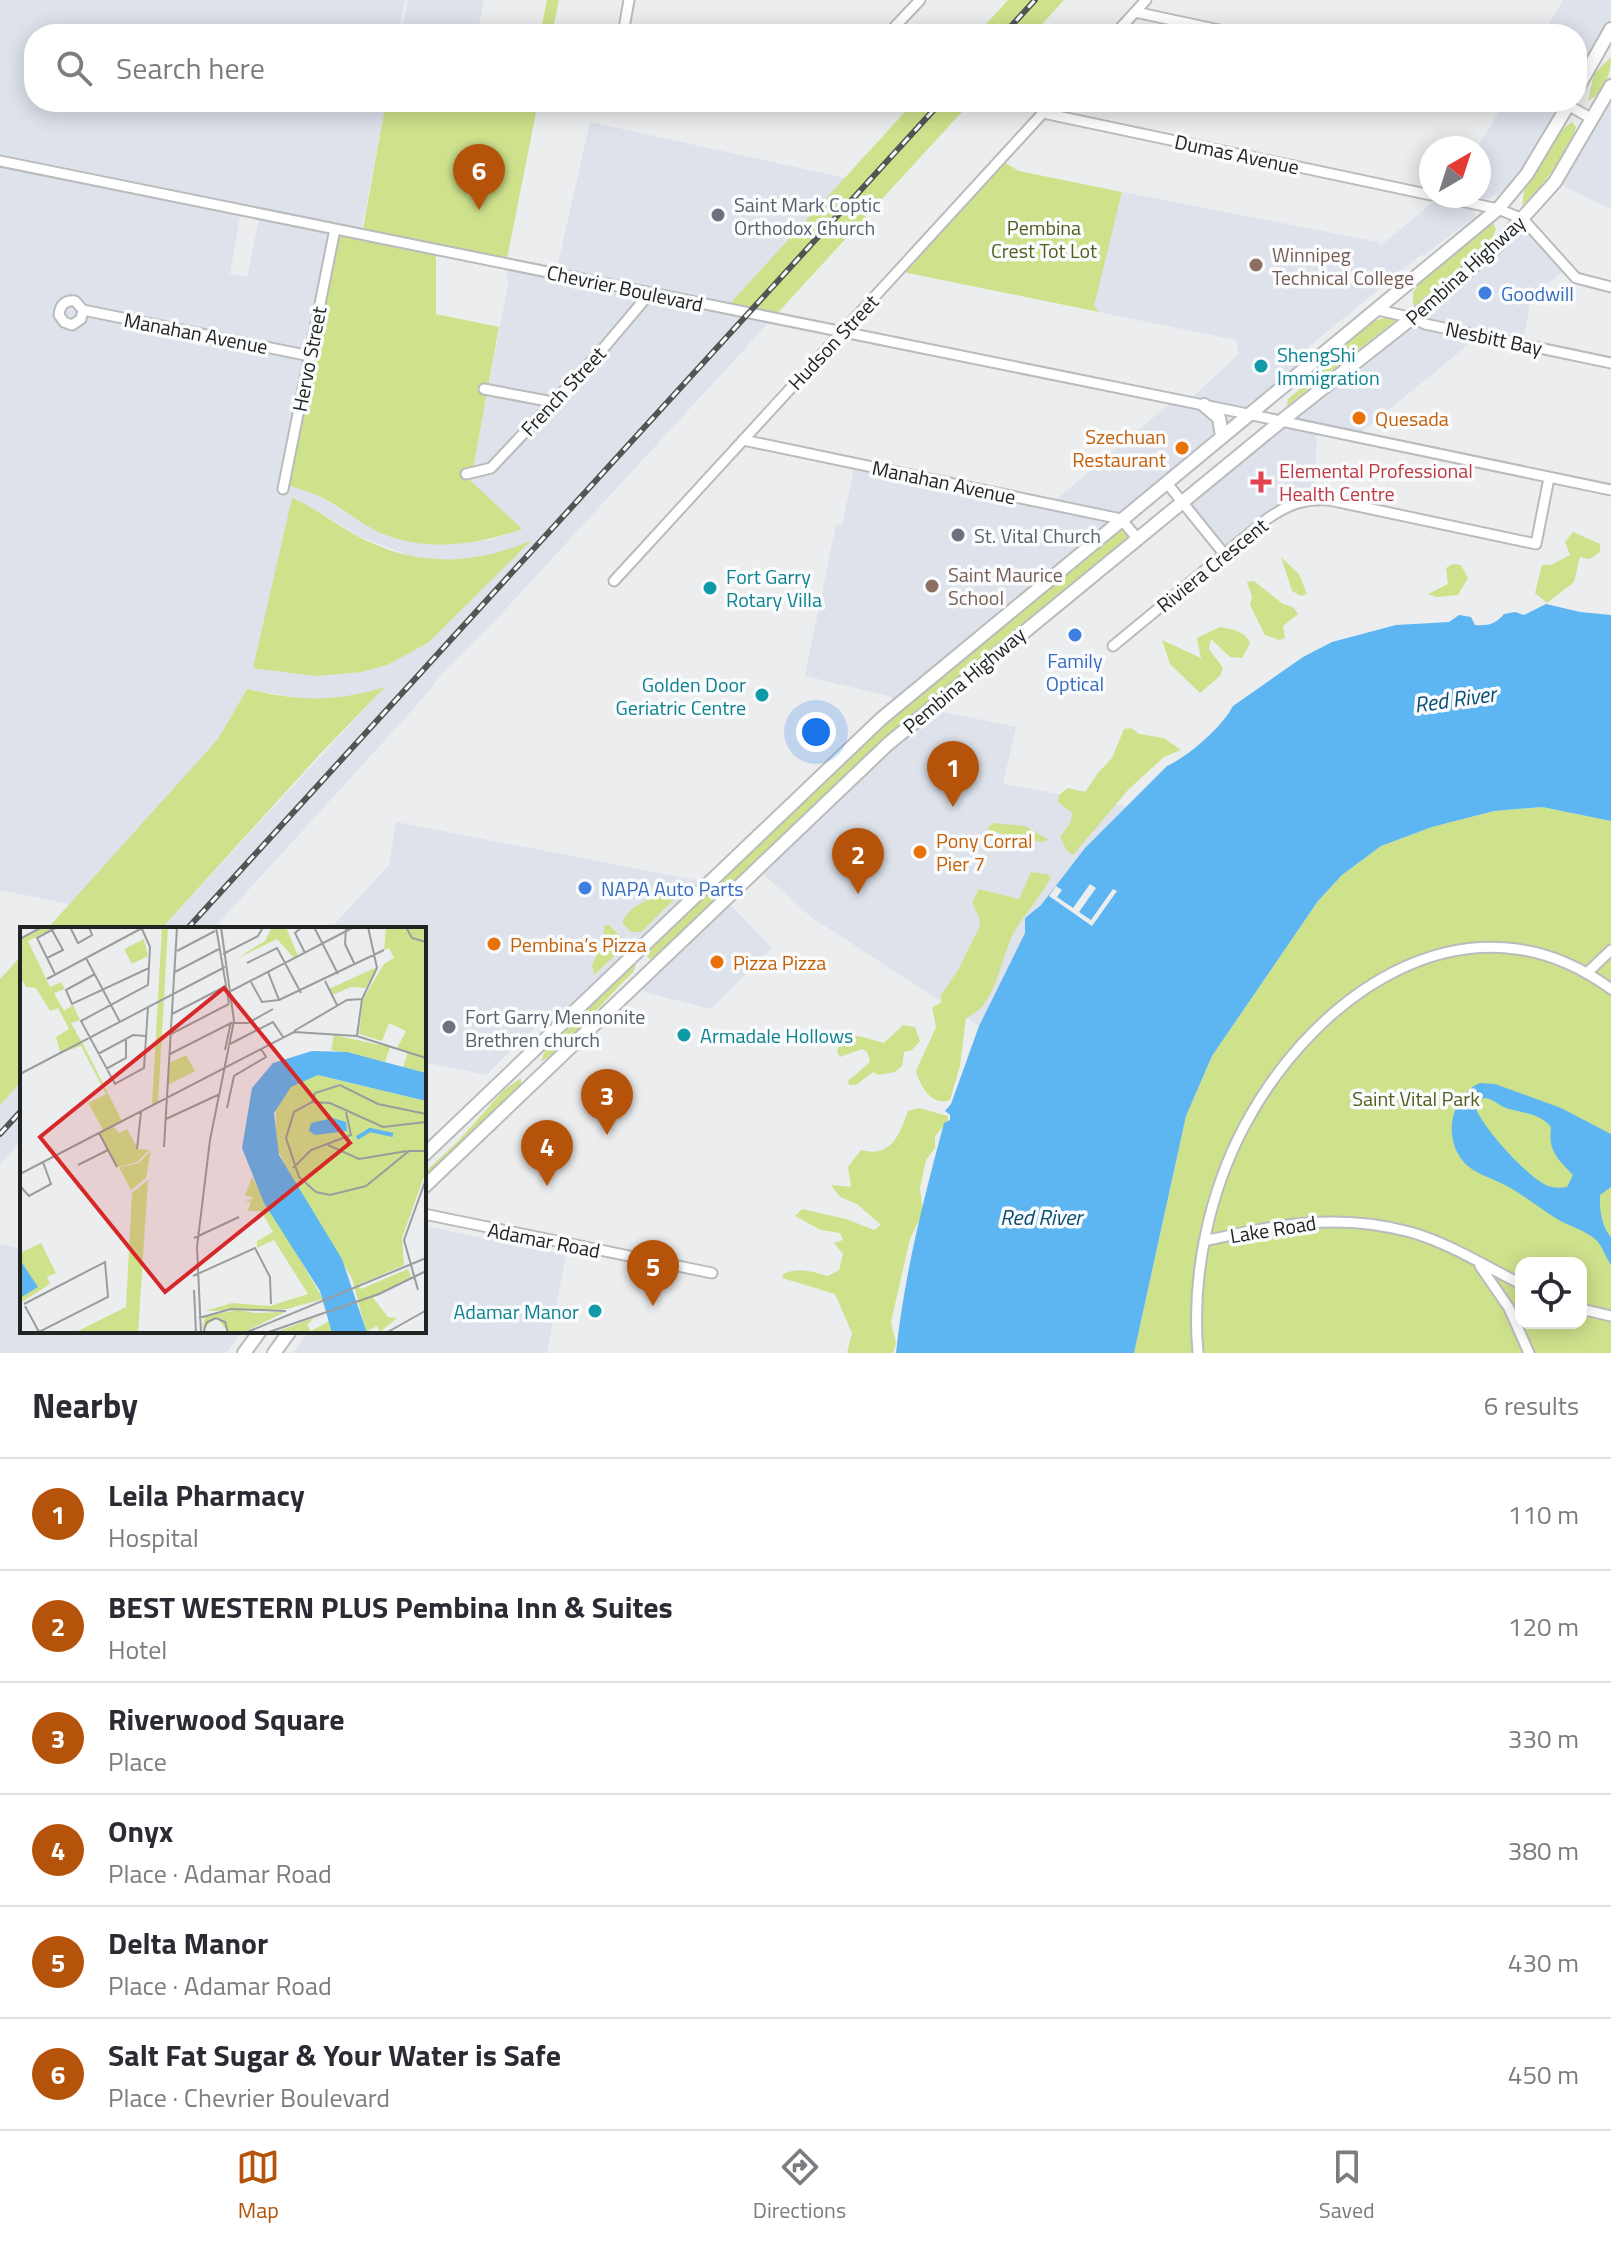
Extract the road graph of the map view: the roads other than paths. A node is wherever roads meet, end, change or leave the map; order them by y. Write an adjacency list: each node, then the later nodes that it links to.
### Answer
1 (629, 0): 5 (street)
2 (920, 0): 6 (street)
3 (1146, 0): 4 (street)
4 (1135, 12): 7 (street); 8 (street)
5 (625, 24)
6 (897, 24)
7 (1124, 24)
8 (1191, 24)
9 (1610, 33): 10 (main road)
10 (1587, 72)
11 (1611, 86): 15 (main road, Pembina Highway)
12 (1560, 112): 19 (main road, Pembina Highway)
13 (1580, 112): 15 (street)
14 (1043, 113): 17 (street, Dumas Avenue); 27 (street, Hudson Street)
15 (1592, 119): 20 (main road, Pembina Highway)
16 (0, 161): 21 (street, Chevrier Boulevard)
17 (1419, 192)
18 (1491, 207): 19 (street)
19 (1498, 209): 20 (street); 25 (main road, Pembina Highway)
20 (1523, 219): 22 (street); 26 (main road, Pembina Highway)
21 (335, 229): 23 (street, Chevrier Boulevard); 28 (street, Hervo Street)
22 (1611, 287)
23 (650, 293): 27 (street, Chevrier Boulevard); 31 (street, French Street)
24 (83, 310): 28 (street, Manahan Avenue)
25 (1378, 310): 26 (street, Nesbitt Bay); 33 (main road, Pembina Highway)
26 (1413, 318): 29 (street, Nesbitt Bay); 34 (main road, Pembina Highway)
27 (843, 332): 32 (street, Chevrier Boulevard); 36 (street, Hudson Street)
28 (310, 356): 40 (street, Hervo Street)
29 (1611, 363)
30 (484, 389): 31 (street)
31 (553, 402): 37 (street, French Street)
32 (1204, 405): 33 (street, Chevrier Boulevard); 35 (main road)
33 (1250, 414): 34 (street, Chevrier Boulevard); 35 (main road, Pembina Highway)
34 (1280, 422): 38 (street, Chevrier Boulevard); 42 (main road, Pembina Highway)
35 (1222, 436): 39 (main road, Pembina Highway)
36 (743, 440): 43 (street, Manahan Avenue); 46 (street, Hudson Street)
37 (466, 474)
38 (1549, 478): 41 (street, Chevrier Boulevard); 45 (street, Riviera Crescent)
39 (1166, 482): 42 (street); 43 (main road, Pembina Highway)
40 (283, 489)
41 (1611, 490)
42 (1181, 502): 44 (main road, Pembina Highway); 45 (street)
43 (1121, 519): 44 (street); 47 (main road, Pembina Highway)
44 (1137, 538): 48 (main road, Pembina Highway)
45 (1225, 555): 49 (street, Riviera Crescent)
46 (614, 581)
47 (1014, 608): 48 (main road); 53 (main road, Pembina Highway)
48 (1029, 626): 54 (main road, Pembina Highway)
49 (1113, 646)
50 (1611, 950): 51 (street)
51 (1587, 973): 52 (street); 56 (street)
52 (1611, 989)
53 (426, 1153)
54 (426, 1185)
55 (426, 1214): 58 (street, Adamar Road)
56 (1204, 1241): 57 (street, Lake Road); 66 (street)
57 (1479, 1263): 59 (street, Lake Road); 67 (street)
58 (712, 1273)
59 (1515, 1281)
60 (1587, 1310): 61 (street)
61 (1611, 1316)
62 (259, 1333): 64 (main road)
63 (289, 1333): 65 (main road)
64 (244, 1353)
65 (274, 1353)
66 (1198, 1353)
67 (1529, 1353)

